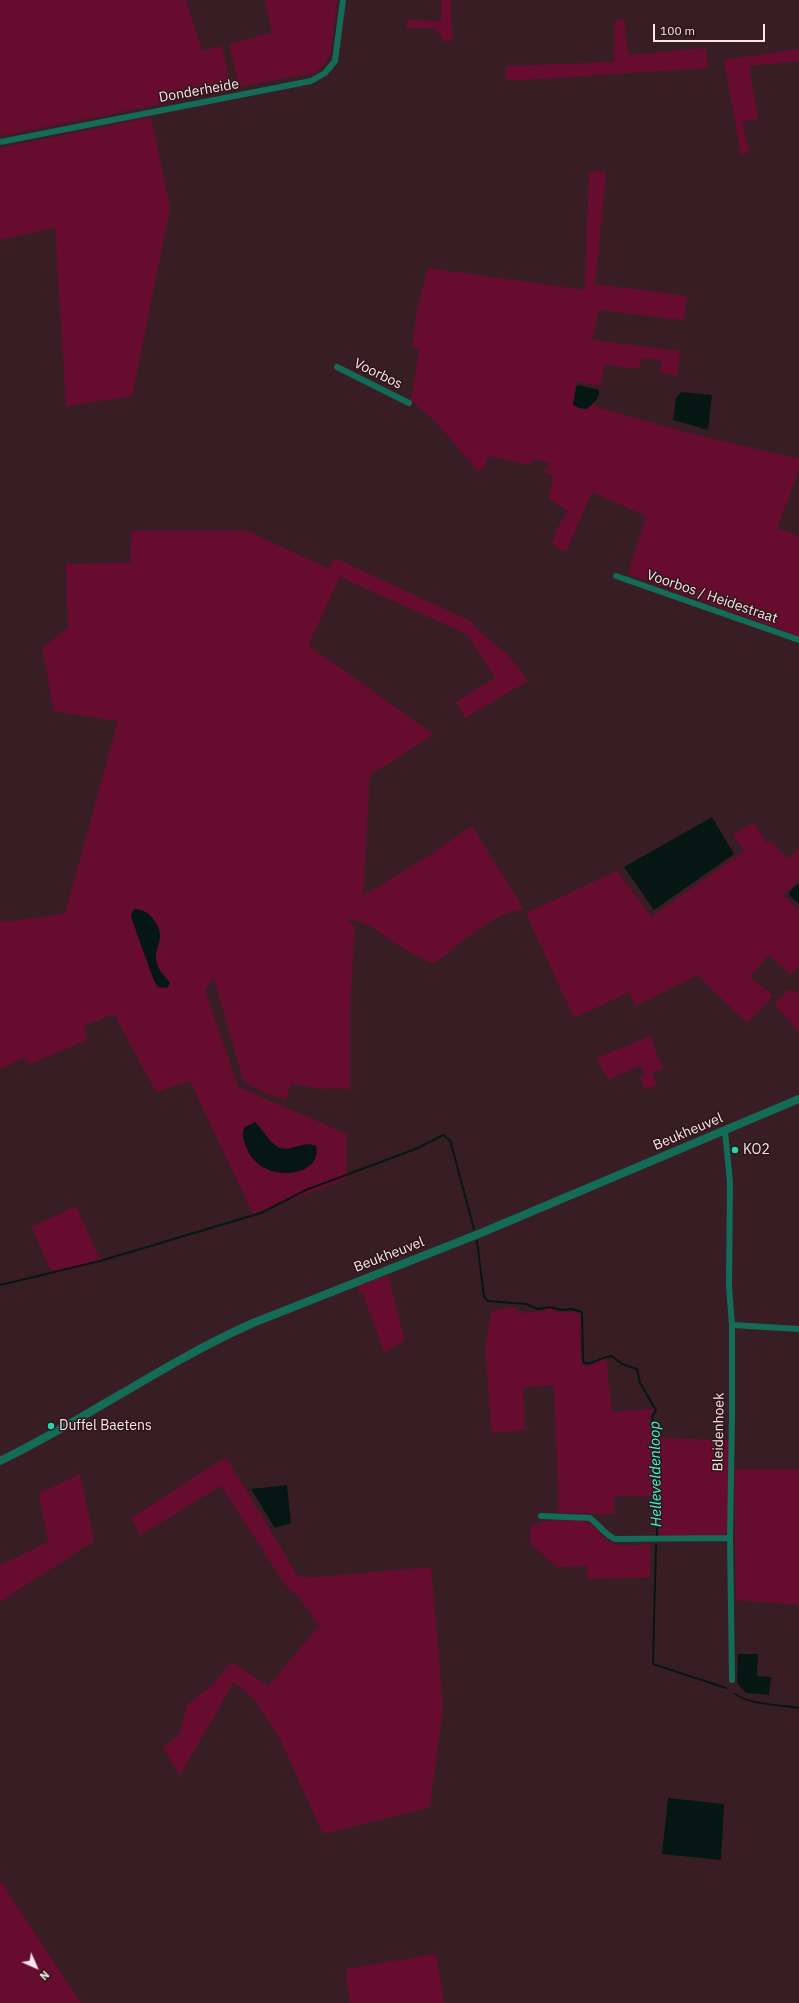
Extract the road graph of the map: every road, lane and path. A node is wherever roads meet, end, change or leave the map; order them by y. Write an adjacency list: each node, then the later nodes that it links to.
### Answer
1 (343, 0): 2 (street, Donderheide)
2 (0, 142)
3 (337, 367): 4 (street, Voorbos)
4 (409, 403)
5 (616, 576): 6 (street, Voorbos / Heidestraat)
6 (799, 640)
7 (799, 1099): 8 (street, Beukheuvel)
8 (725, 1131): 9 (street, Bleidenhoek); 11 (street, Beukheuvel)
9 (732, 1325): 10 (street); 13 (street, Bleidenhoek)
10 (799, 1329)
11 (0, 1461)
12 (541, 1516): 13 (street)
13 (730, 1538): 14 (street, Bleidenhoek)
14 (732, 1680)

